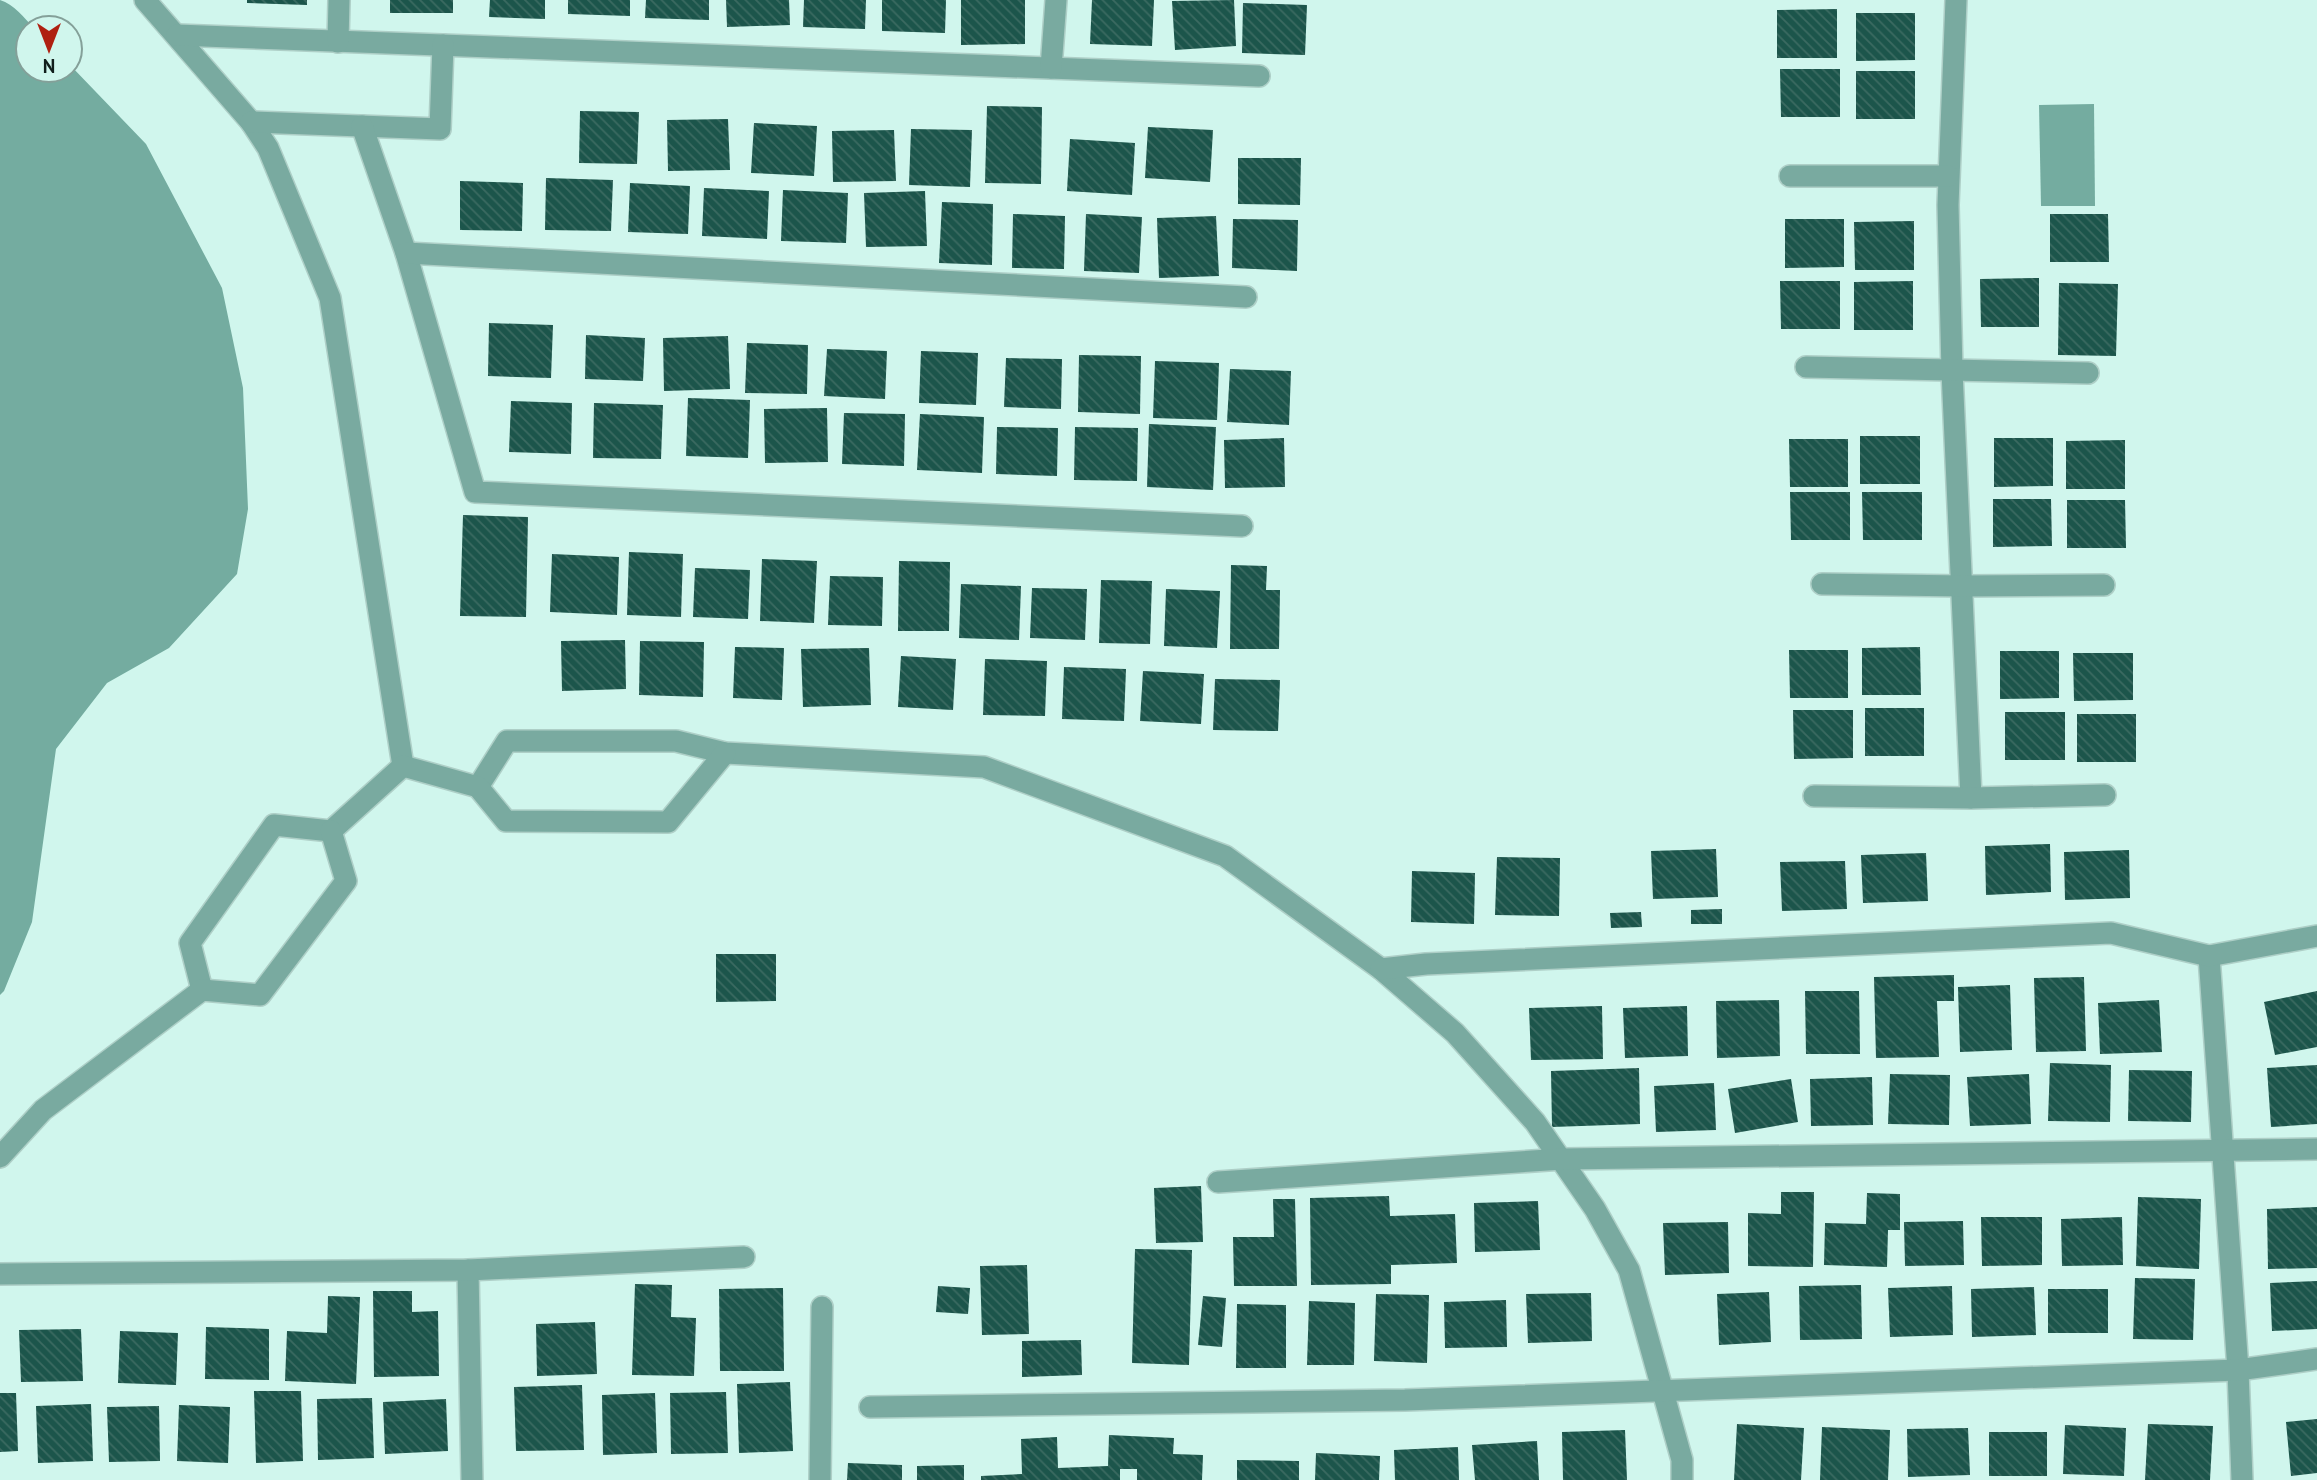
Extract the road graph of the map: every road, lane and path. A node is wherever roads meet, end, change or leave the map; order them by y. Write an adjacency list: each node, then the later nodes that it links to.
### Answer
1 (145, 0): 5 (street)
2 (339, 0): 6 (street)
3 (1056, 0): 8 (street)
4 (1956, 0): 13 (street)
5 (177, 36): 6 (street); 10 (street)
6 (338, 42): 7 (street)
7 (443, 46): 8 (street); 11 (street)
8 (1051, 68): 9 (street)
9 (1259, 76)
10 (250, 122): 11 (street); 24 (street)
11 (362, 126): 14 (street)
12 (1790, 176): 13 (street)
13 (1948, 176): 17 (street)
14 (406, 253): 15 (street); 19 (street)
15 (1246, 298)
16 (1806, 367): 17 (street)
17 (1952, 371): 18 (street); 22 (street)
18 (2088, 373)
19 (1242, 526)
20 (1822, 584): 22 (street)
21 (2104, 585): 22 (street)
22 (1963, 586): 28 (street)
23 (725, 753): 25 (street); 25 (street); 32 (street)
24 (403, 766): 25 (street); 29 (street)
25 (478, 787)
26 (2105, 795): 28 (street)
27 (1814, 796): 28 (street)
28 (1971, 798)
29 (331, 831): 33 (street); 33 (street)
30 (2317, 936): 31 (street)
31 (2209, 956): 32 (street); 34 (street)
32 (1381, 968): 37 (street)
33 (202, 990): 36 (street)
34 (2223, 1149): 35 (street); 37 (street); 44 (street)
35 (2317, 1149)
36 (0, 1157)
37 (1563, 1159): 38 (street); 45 (street)
38 (1218, 1182)
39 (744, 1256): 40 (street)
40 (468, 1270): 41 (street); 47 (street)
41 (0, 1274)
42 (822, 1307): 48 (street)
43 (2317, 1359): 44 (street)
44 (2238, 1370): 45 (street); 50 (street)
45 (1661, 1391): 46 (street); 49 (street)
46 (870, 1407)
47 (472, 1480)
48 (820, 1480)
49 (1682, 1480)
50 (2242, 1480)

